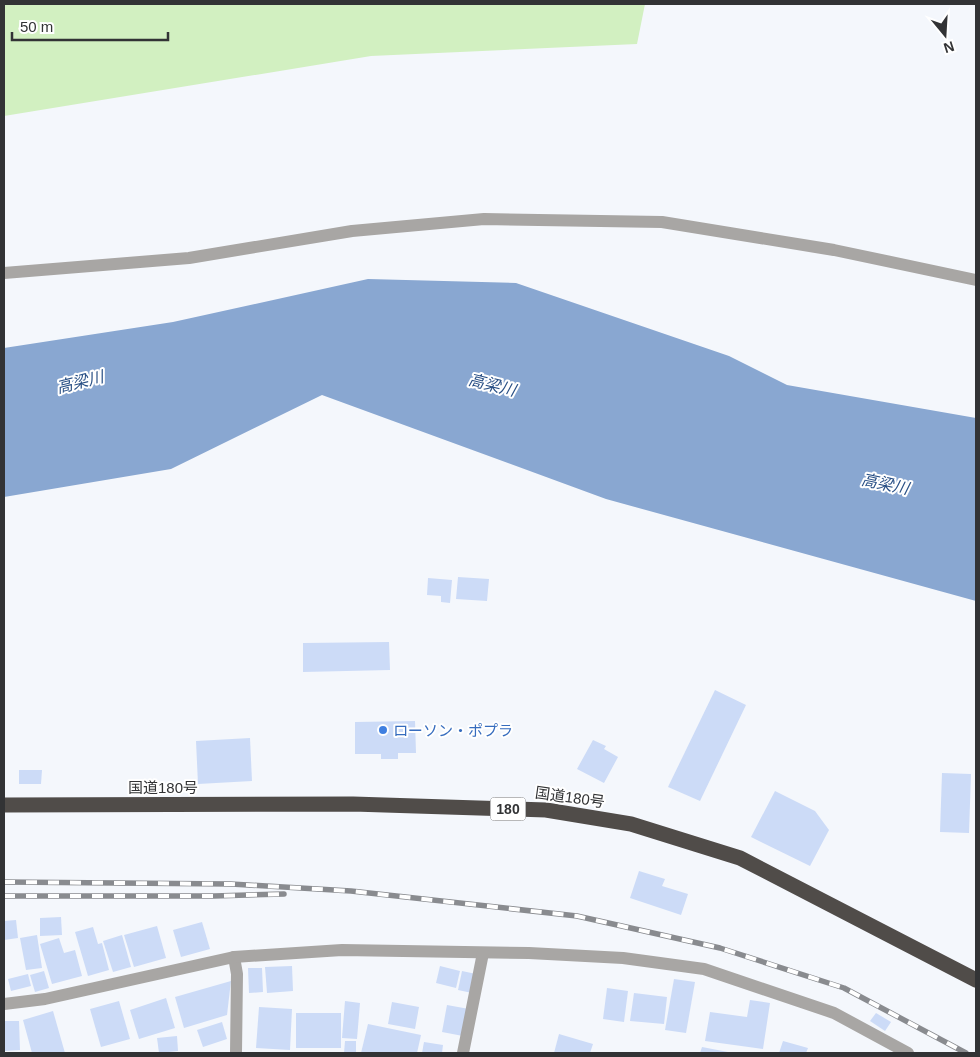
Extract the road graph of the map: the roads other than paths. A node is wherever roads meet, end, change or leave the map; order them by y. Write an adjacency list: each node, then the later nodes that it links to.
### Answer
1 (4, 273): 2 (street)
2 (976, 280)
3 (4, 805): 6 (highway, 国道180号 / 180)
4 (484, 952): 5 (street); 9 (street); 10 (street)
5 (234, 957): 7 (street); 8 (street)
6 (976, 980)
7 (4, 1004)
8 (236, 1053)
9 (463, 1053)
10 (908, 1053)

